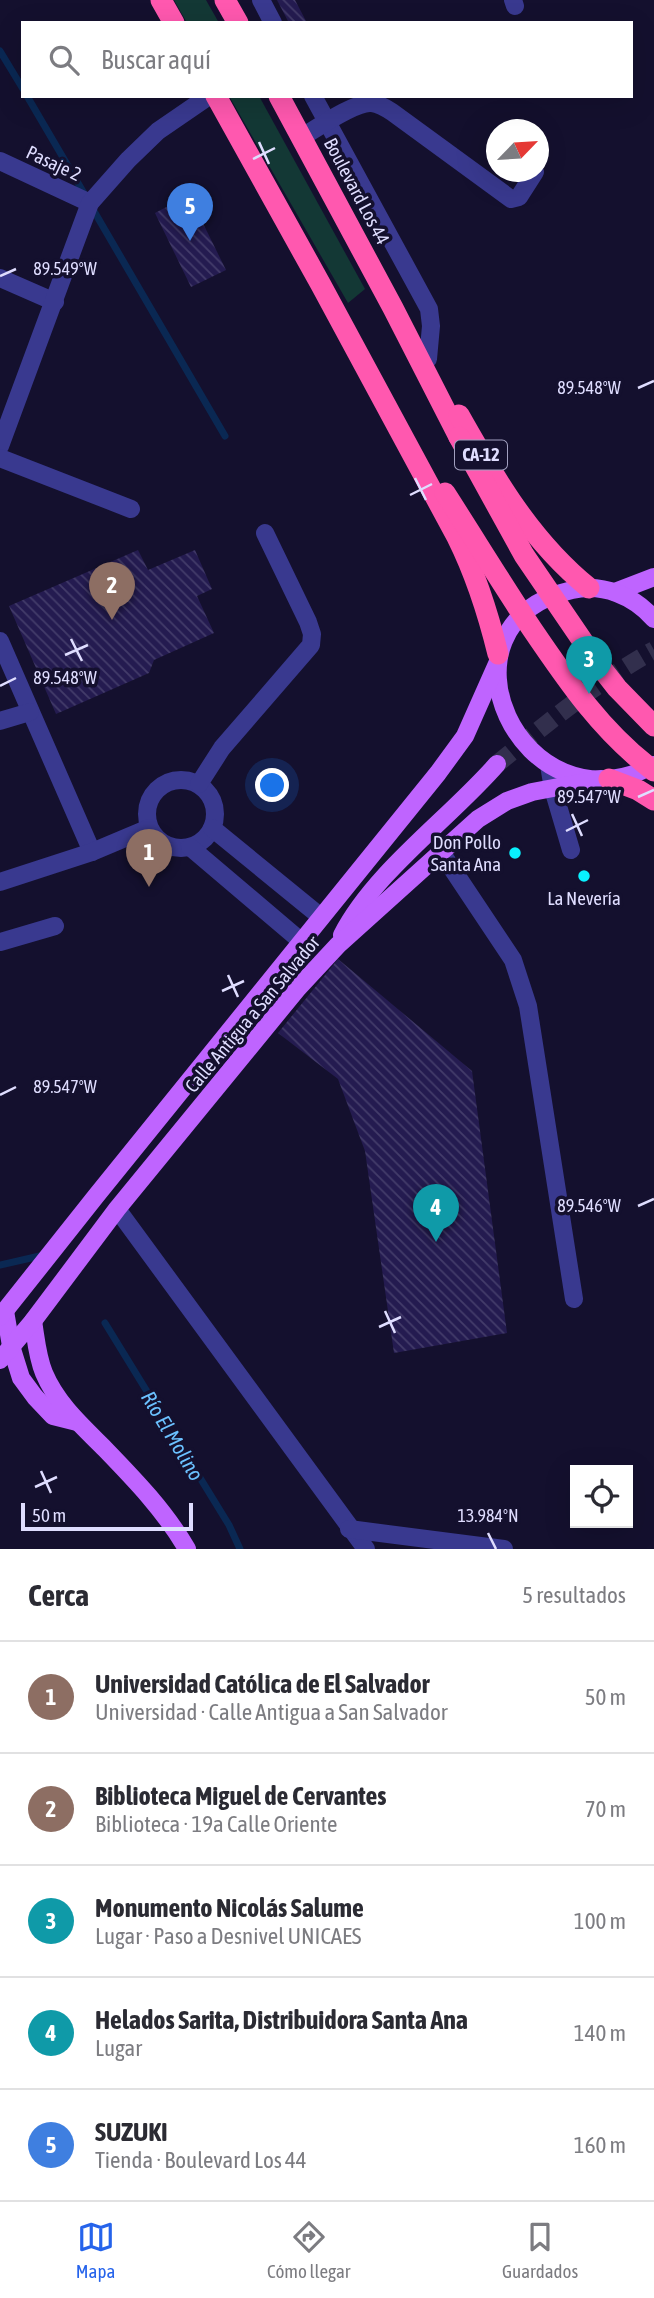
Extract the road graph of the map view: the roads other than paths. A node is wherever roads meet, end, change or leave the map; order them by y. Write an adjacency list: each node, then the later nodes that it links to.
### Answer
1 (162, 0): 4 (highway)
2 (225, 0): 5 (highway)
3 (261, 0): 6 (street)
4 (173, 21)
5 (237, 21)
6 (272, 21)
7 (206, 98): 17 (street)
8 (217, 98): 19 (highway)
9 (280, 98): 12 (highway, Boulevard Los 44 / CA-12)
10 (314, 98): 11 (street)
11 (328, 123): 12 (street); 14 (street); 22 (street)
12 (302, 137): 21 (highway, Boulevard Los 44 / CA-12)
13 (0, 161): 17 (street, Pasaje 2)
14 (486, 181)
15 (487, 182): 16 (street)
16 (529, 182)
17 (90, 203): 20 (street)
18 (0, 278): 20 (street)
19 (321, 285): 32 (highway); 39 (highway, bridge)
20 (55, 302): 23 (street)
21 (393, 308): 22 (highway, CA-12); 35 (highway, bridge)
22 (428, 359): 28 (highway, CA-12)
23 (0, 446)
24 (0, 458): 25 (street)
25 (131, 509)
26 (265, 533): 41 (street)
27 (654, 577): 29 (main road)
28 (589, 588): 29 (main road); 32 (main road, Calle Antigua a San Salvador)
29 (615, 592): 30 (main road)
30 (654, 619)
31 (0, 641): 33 (street)
32 (497, 659): 37 (main road); 51 (main road, Calle Antigua a San Salvador)
33 (30, 712): 34 (street); 48 (street)
34 (0, 721)
35 (654, 726)
36 (496, 764): 55 (main road)
37 (549, 765): 40 (main road); 42 (street)
38 (654, 765): 40 (main road, Calle Antigua a San Salvador)
39 (654, 771)
40 (605, 779): 42 (main road, Calle Antigua a San Salvador); 43 (highway)
41 (199, 784): 44 (street); 45 (street)
42 (553, 789): 47 (street); 49 (main road, Calle Antigua a San Salvador)
43 (654, 800)
44 (149, 828): 46 (street); 48 (street)
45 (212, 828): 46 (street); 51 (street)
46 (190, 847): 54 (street)
47 (571, 850)
48 (92, 852): 50 (street)
49 (441, 852): 55 (main road, Calle Antigua a San Salvador); 57 (street)
50 (0, 882)
51 (321, 917): 54 (main road, Calle Antigua a San Salvador)
52 (55, 926): 53 (street)
53 (0, 942)
54 (302, 942): 58 (main road, Calle Antigua a San Salvador)
55 (338, 945): 56 (main road, Calle Antigua a San Salvador)
56 (117, 1209): 59 (main road, Calle Antigua a San Salvador); 62 (street)
57 (574, 1299)
58 (3, 1314): 60 (main road)
59 (33, 1321): 60 (main road, Calle Antigua a San Salvador); 61 (main road)
60 (6, 1353): 61 (main road)
61 (80, 1423): 63 (main road)
62 (349, 1529): 64 (street); 65 (street)
63 (187, 1549)
64 (366, 1549)
65 (504, 1549)

